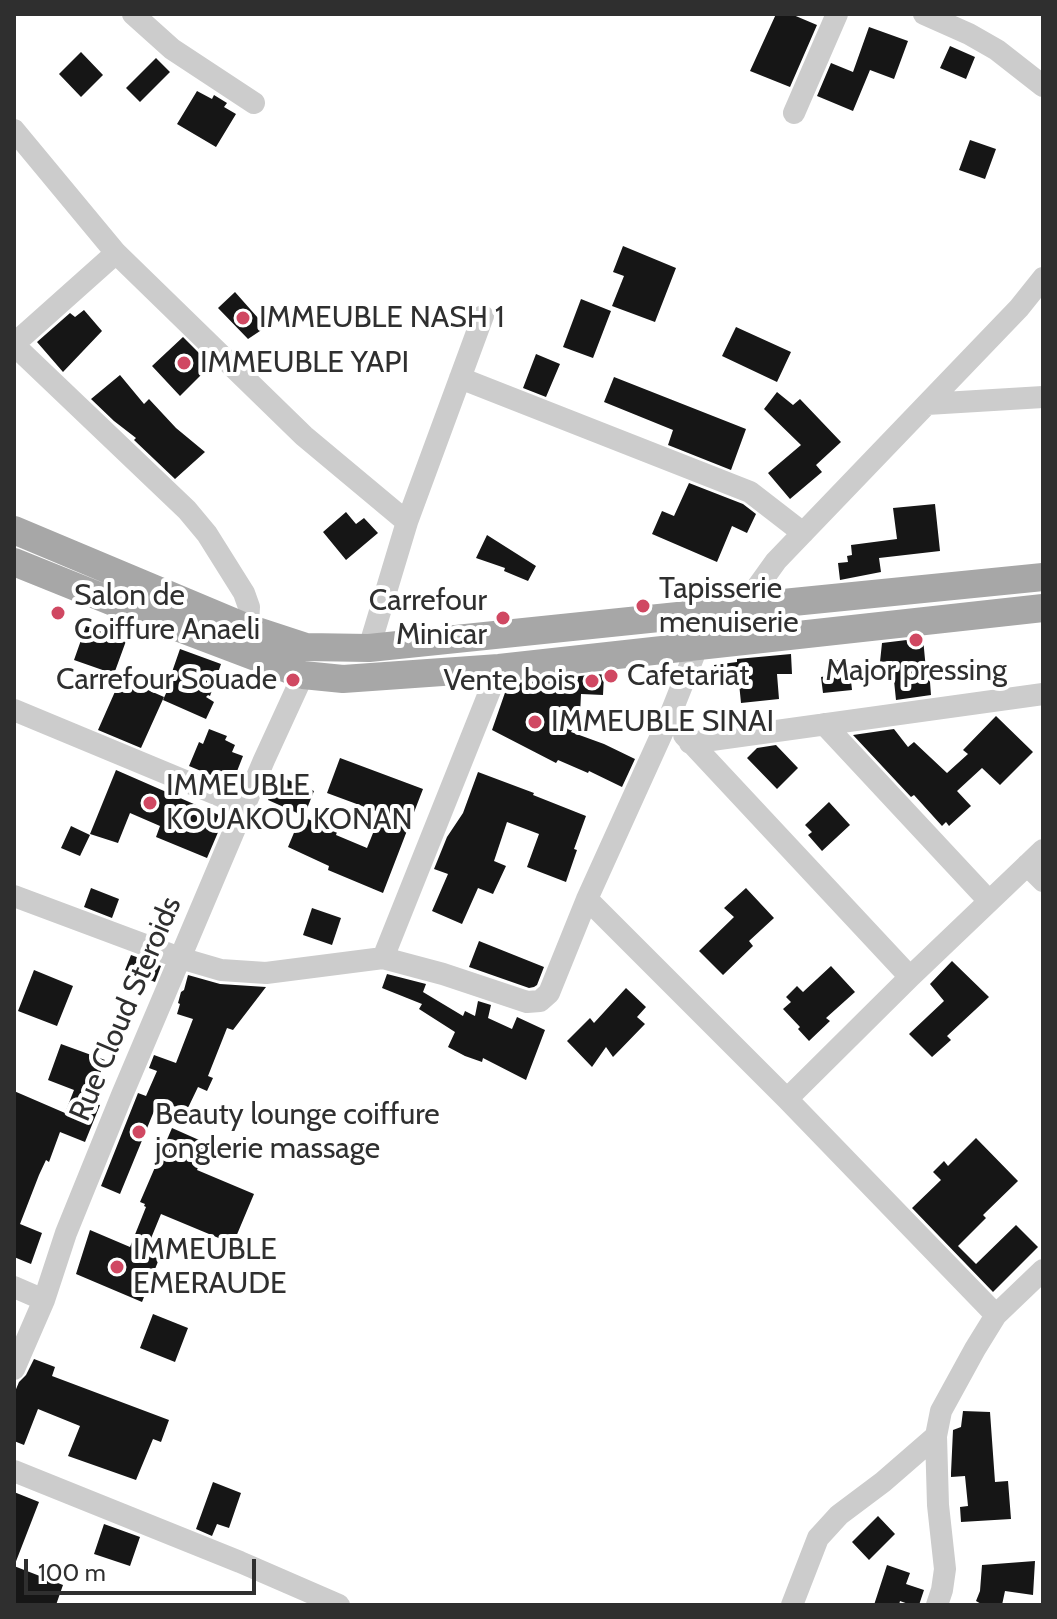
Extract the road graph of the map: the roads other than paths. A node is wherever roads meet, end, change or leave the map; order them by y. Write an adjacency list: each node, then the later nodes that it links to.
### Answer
1 (133, 14): 5 (street)
2 (837, 14): 6 (street)
3 (924, 14): 4 (street)
4 (1043, 86)
5 (254, 103)
6 (794, 113)
7 (14, 130): 8 (street)
8 (116, 253): 11 (street); 15 (street)
9 (1043, 278): 14 (street)
10 (483, 316): 12 (street)
11 (14, 345): 22 (street)
12 (460, 378): 15 (street); 17 (street)
13 (1043, 397): 14 (street)
14 (927, 404): 17 (street)
15 (407, 522): 25 (street)
16 (14, 530): 22 (main road)
17 (803, 533): 20 (street)
18 (14, 562): 27 (main road)
19 (1043, 577): 20 (main road)
20 (743, 607): 23 (street); 25 (main road)
21 (1043, 608): 23 (main road)
22 (245, 627): 25 (main road)
23 (730, 642): 24 (main road)
24 (698, 645): 26 (main road); 30 (street)
25 (369, 648)
26 (499, 668): 27 (main road); 39 (street)
27 (303, 675): 33 (street, Rue Cloud Steroids)
28 (1043, 694): 31 (street)
29 (14, 710): 33 (street)
30 (669, 718): 32 (street); 35 (street)
31 (824, 724): 32 (street); 36 (street)
32 (690, 743): 40 (street)
33 (245, 806): 38 (street, Rue Cloud Steroids)
34 (1038, 865): 36 (street)
35 (587, 899): 39 (street); 41 (street)
36 (989, 901): 40 (street)
37 (16, 902): 38 (street)
38 (180, 958): 39 (street); 44 (street, Rue Cloud Steroids)
39 (383, 958)
40 (910, 977): 41 (street)
41 (787, 1099): 45 (street)
42 (1043, 1270): 45 (street)
43 (14, 1287): 44 (street)
44 (44, 1300): 46 (street, Rue Cloud Steroids)
45 (996, 1315): 47 (street)
46 (14, 1369)
47 (936, 1436): 50 (street); 51 (street)
48 (14, 1471): 49 (street)
49 (339, 1605)
50 (792, 1605)
51 (937, 1605)

